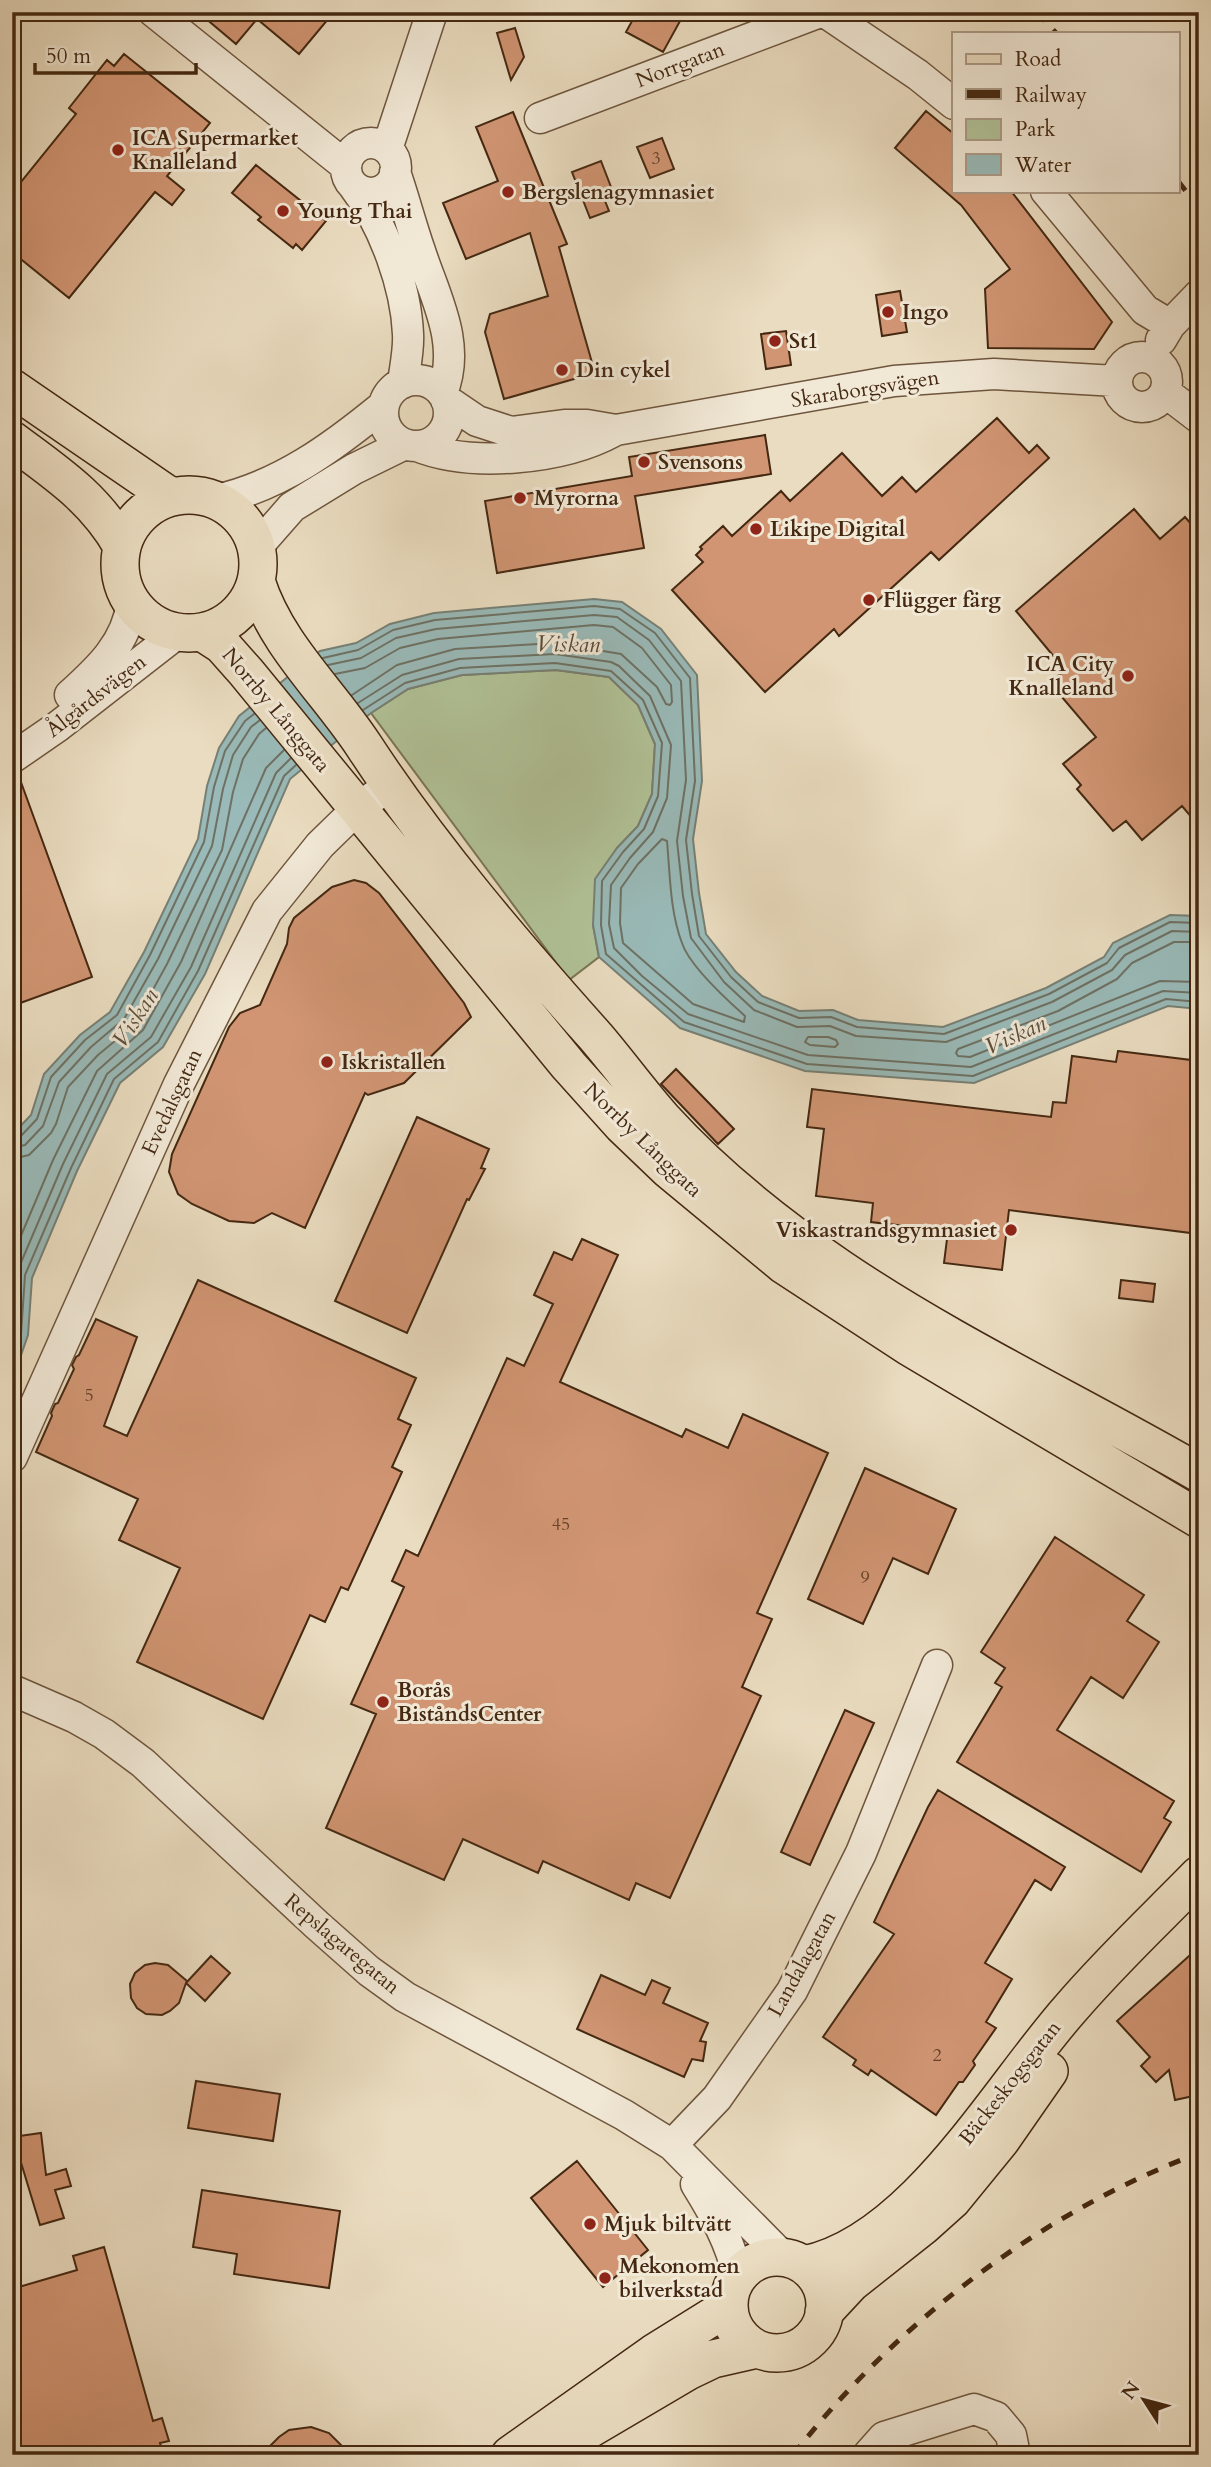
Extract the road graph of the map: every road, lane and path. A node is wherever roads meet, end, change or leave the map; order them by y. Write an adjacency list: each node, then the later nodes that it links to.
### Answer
1 (154, 12): 7 (street)
2 (432, 12): 6 (street)
3 (822, 12): 4 (street); 5 (street, Norrgatan)
4 (952, 102)
5 (541, 118)
6 (391, 161): 7 (street); 7 (street); 16 (street)
7 (351, 177): 13 (street)
8 (1047, 192): 10 (street)
9 (1199, 295): 10 (street)
10 (1170, 326): 11 (street)
11 (1149, 357): 12 (street); 15 (street)
12 (1116, 381): 15 (street); 19 (street, Skaraborgsvägen)
13 (403, 383): 16 (street); 17 (street)
14 (17, 387): 22 (main road)
15 (1165, 392): 18 (street)
16 (444, 396): 19 (street, Skaraborgsvägen); 21 (street)
17 (383, 406): 21 (street); 23 (street)
18 (1199, 418)
19 (616, 430): 21 (street, Skaraborgsvägen)
20 (12, 440): 24 (main road)
21 (411, 445): 25 (street)
22 (172, 497): 23 (main road); 24 (main road)
23 (216, 500): 25 (main road)
24 (122, 546): 26 (main road)
25 (256, 565): 27 (main road); 30 (main road, Norrby Långgata)
26 (132, 602): 27 (main road); 28 (street, Ålgårdsvägen)
27 (190, 632): 29 (street, Ålgårdsvägen); 31 (main road, Norrby Långgata)
28 (12, 735)
29 (12, 758)
30 (390, 785): 31 (street, Evedalsgatan); 33 (main road, Norrby Långgata)
31 (358, 808): 32 (street, Evedalsgatan); 34 (main road, Norrby Långgata)
32 (12, 1457)
33 (1199, 1472)
34 (1199, 1519)
35 (937, 1665): 39 (street, Landalagatan)
36 (12, 1690): 39 (street, Repslagaregatan)
37 (1199, 1875): 40 (main road, Bäckeskogsgatan)
38 (1199, 1908): 42 (main road, Bäckeskogsgatan)
39 (672, 2145): 40 (street, Repslagaregatan); 41 (street)
40 (793, 2261): 41 (main road); 42 (main road)
41 (733, 2292): 43 (main road); 44 (main road)
42 (824, 2312): 43 (main road)
43 (757, 2349): 45 (main road)
44 (510, 2455)
45 (551, 2455)
46 (868, 2455): 47 (street)
47 (1015, 2455)

